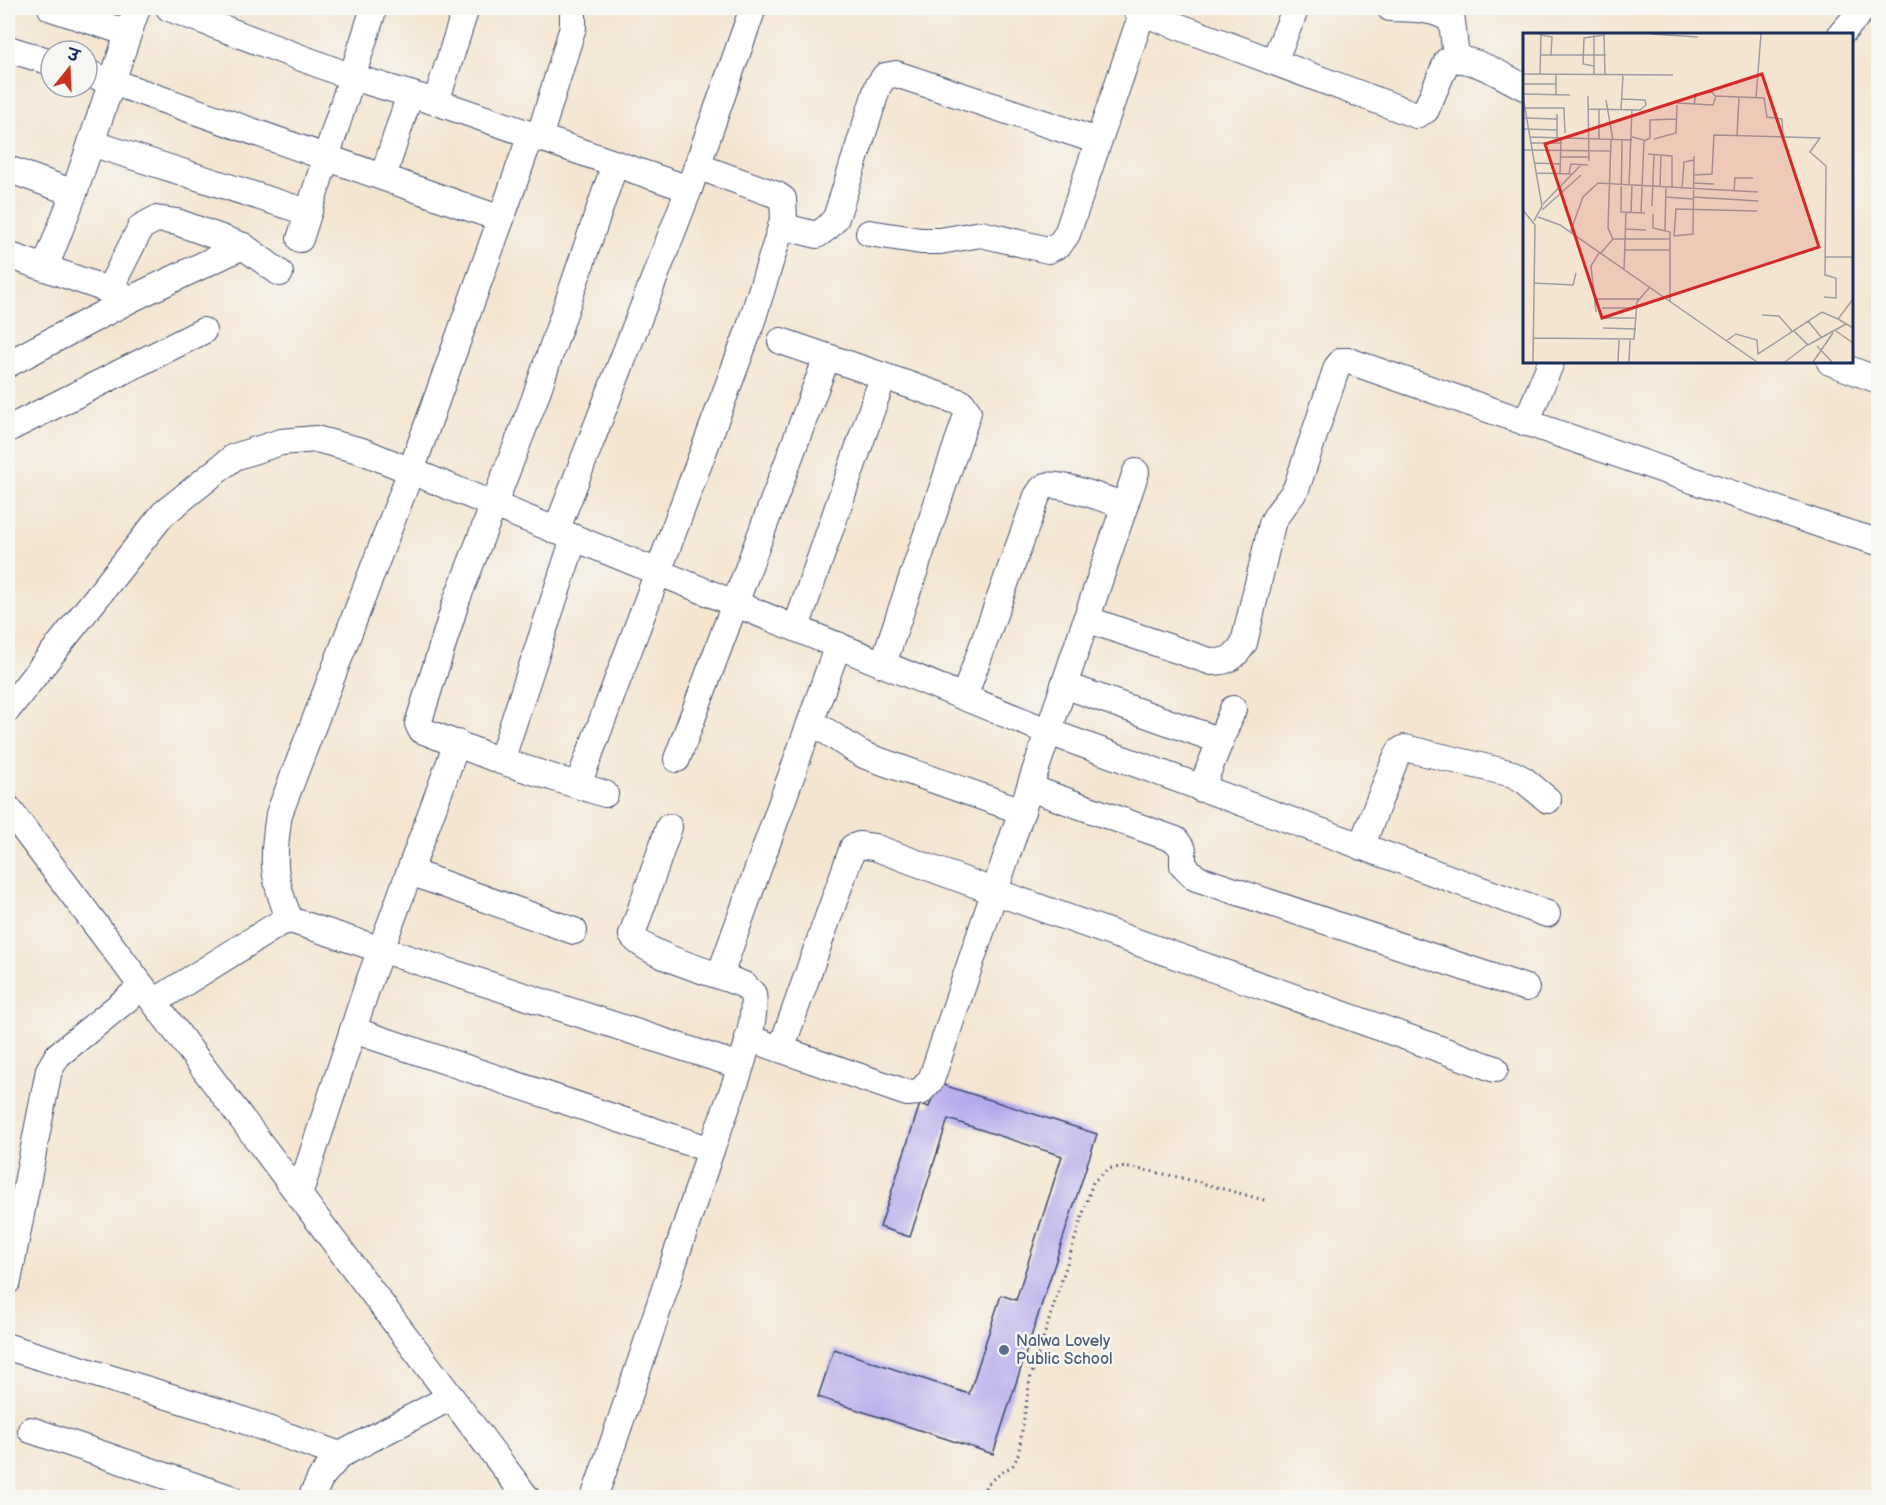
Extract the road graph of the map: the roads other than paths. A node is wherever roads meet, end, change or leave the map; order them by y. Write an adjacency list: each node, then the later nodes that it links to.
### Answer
1 (51, 8): 11 (street)
2 (137, 8): 11 (street)
3 (169, 8): 18 (street)
4 (374, 8): 18 (street)
5 (466, 8): 22 (street)
6 (573, 8): 23 (street)
7 (753, 8): 30 (street)
8 (1296, 8): 16 (street)
9 (1390, 8): 14 (street)
10 (1864, 8): 12 (street)
11 (128, 33): 19 (street)
12 (1842, 33)
13 (8, 49): 15 (street)
14 (1456, 58): 16 (street); 20 (street)
15 (39, 59)
16 (1274, 61): 24 (street)
17 (99, 77): 19 (street)
18 (352, 77): 21 (street); 26 (street)
19 (112, 81): 25 (street); 26 (street)
20 (1523, 87)
21 (410, 94): 22 (street); 29 (street)
22 (436, 102): 23 (street)
23 (535, 136): 27 (street); 33 (street)
24 (1098, 141): 34 (street); 35 (street)
25 (91, 142): 31 (street); 32 (street)
26 (326, 157): 29 (street); 32 (street)
27 (615, 164): 30 (street); 55 (street)
28 (8, 169): 31 (street)
29 (383, 177): 33 (street)
30 (693, 178): 34 (street); 57 (street)
31 (74, 193): 39 (street)
32 (307, 212): 36 (street)
33 (501, 219): 53 (street)
34 (781, 226): 59 (street)
35 (869, 233)
36 (300, 239)
37 (243, 246): 40 (street); 41 (street); 42 (street)
38 (8, 255): 39 (street)
39 (45, 268): 41 (street)
40 (280, 273)
41 (109, 290): 42 (street)
42 (133, 298): 48 (street)
43 (203, 331): 52 (street)
44 (781, 341): 45 (street)
45 (827, 357): 49 (street); 60 (street)
46 (1551, 363): 51 (street)
47 (1833, 363): 50 (street)
48 (8, 364)
49 (883, 377): 62 (street); 64 (street)
50 (1878, 380)
51 (1526, 423): 58 (street); 61 (street)
52 (8, 429)
53 (411, 471): 55 (street); 67 (street); 86 (street)
54 (1136, 472): 56 (street)
55 (494, 505): 57 (street); 72 (street)
56 (1125, 505): 61 (street); 66 (street)
57 (565, 534): 59 (street); 74 (street)
58 (1878, 542)
59 (659, 572): 60 (street); 75 (street)
60 (736, 603): 62 (street); 73 (street)
61 (1086, 619): 65 (street)
62 (796, 628): 63 (street)
63 (838, 645): 64 (street); 69 (street)
64 (882, 664): 66 (street)
65 (1064, 685): 70 (street); 71 (street)
66 (964, 698): 70 (street)
67 (8, 709)
68 (1233, 709): 71 (street)
69 (811, 723): 78 (street); 89 (street)
70 (1049, 732): 76 (street); 78 (street)
71 (1221, 741): 76 (street)
72 (457, 743): 74 (street); 83 (street)
73 (677, 759)
74 (501, 761): 75 (street)
75 (578, 785): 77 (street)
76 (1201, 789): 82 (street)
77 (605, 794)
78 (1026, 800): 84 (street); 90 (street)
79 (1548, 800): 82 (street)
80 (8, 808): 91 (street)
81 (669, 827): 89 (street)
82 (1361, 847): 85 (street)
83 (410, 872): 87 (street); 88 (street)
84 (995, 893): 94 (street); 94 (street); 96 (street)
85 (1547, 914)
86 (290, 920): 88 (street); 91 (street)
87 (574, 930)
88 (381, 948): 92 (street); 95 (street)
89 (720, 975): 93 (street)
90 (1526, 988)
91 (148, 995): 98 (street); 99 (street)
92 (353, 1030): 97 (street); 98 (street)
93 (748, 1038): 94 (street); 95 (street)
94 (781, 1049)
95 (740, 1066): 97 (street)
96 (1495, 1069)
97 (711, 1150): 107 (street)
98 (299, 1195): 101 (street)
99 (8, 1281)
100 (8, 1347): 103 (street)
101 (451, 1397): 103 (street); 106 (street)
102 (31, 1430): 104 (street)
103 (340, 1455): 105 (street)
104 (230, 1497)
105 (311, 1497)
106 (527, 1497)
107 (594, 1497)

